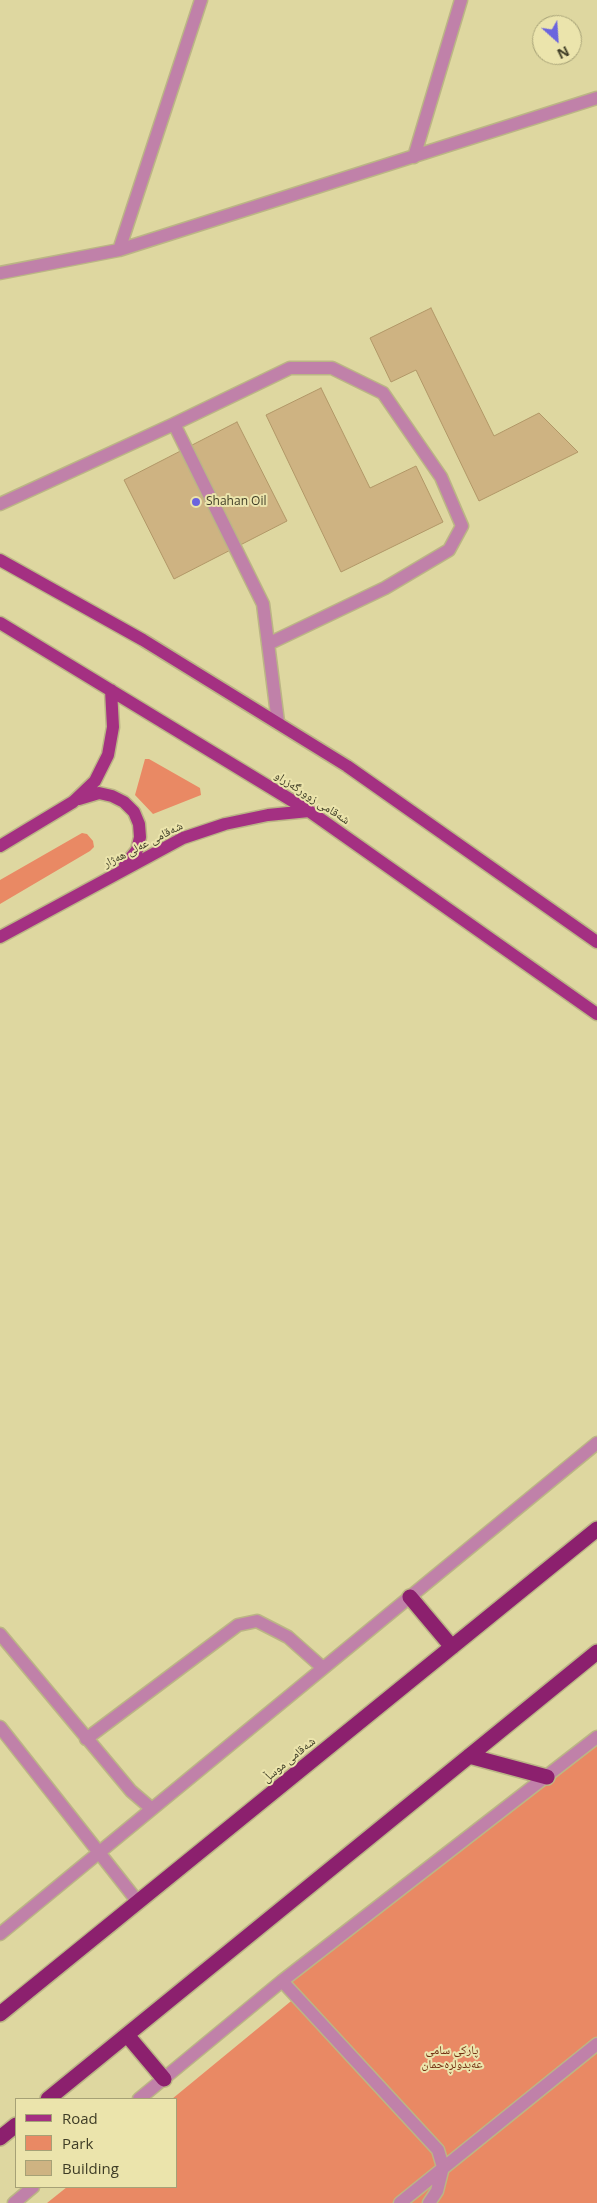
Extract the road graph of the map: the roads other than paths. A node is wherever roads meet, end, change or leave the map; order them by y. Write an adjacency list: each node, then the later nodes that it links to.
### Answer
1 (200, 0): 5 (street)
2 (461, 0): 4 (street)
3 (597, 98): 4 (street)
4 (414, 157): 5 (street)
5 (119, 250): 6 (street)
6 (0, 273)
7 (174, 424): 8 (street); 11 (street); 11 (street)
8 (0, 504)
9 (0, 560): 13 (main road)
10 (0, 623): 12 (main road, شەقامی زوورگەزراو)
11 (268, 644): 13 (street)
12 (111, 690): 14 (main road); 15 (main road, شەقامی زوورگەزراو)
13 (278, 722): 19 (main road)
14 (73, 802): 16 (main road); 17 (main road)
15 (309, 811): 17 (main road, شەقامی عەلی هەژار); 20 (main road, شەقامی زوورگەزراو)
16 (0, 846)
17 (118, 872): 18 (main road, شەقامی عەلی هەژار)
18 (0, 937)
19 (597, 942)
20 (597, 1014)
21 (597, 1443): 23 (street)
22 (597, 1529): 25 (highway, شەقامی موسڵ)
23 (410, 1597): 25 (highway); 27 (street)
24 (0, 1634): 30 (street)
25 (452, 1647): 35 (highway, شەقامی موسڵ)
26 (597, 1652): 31 (highway)
27 (323, 1668): 30 (street); 33 (street)
28 (0, 1727): 34 (street)
29 (597, 1737): 32 (street)
30 (86, 1739): 33 (street)
31 (469, 1756): 32 (highway); 39 (highway)
32 (547, 1777): 37 (street)
33 (152, 1809): 34 (street)
34 (99, 1853): 35 (street); 36 (street)
35 (138, 1902): 38 (highway, شەقامی موسڵ)
36 (0, 1934)
37 (282, 1982): 41 (street); 46 (street)
38 (0, 2014)
39 (127, 2035): 41 (highway); 42 (highway)
40 (597, 2044): 46 (street)
41 (164, 2079): 43 (street)
42 (49, 2098)
43 (140, 2098)
44 (15, 2126): 45 (highway)
45 (0, 2138)
46 (443, 2167): 49 (street); 50 (street)
47 (32, 2188): 48 (street)
48 (14, 2203)
49 (400, 2203)
50 (429, 2203)

